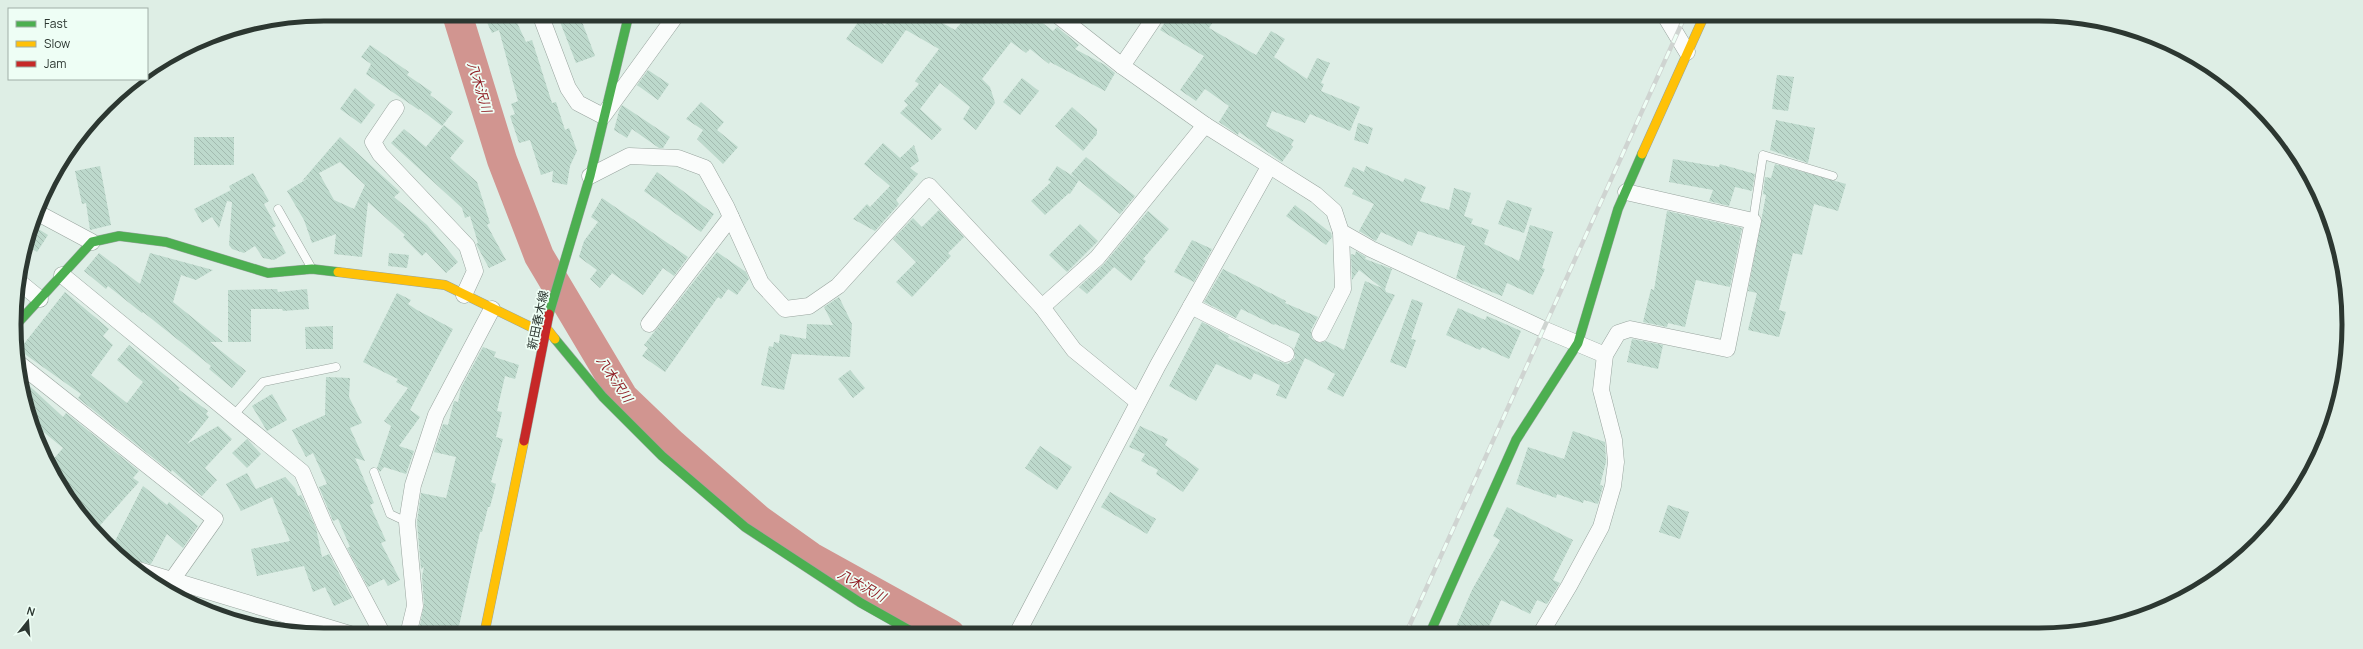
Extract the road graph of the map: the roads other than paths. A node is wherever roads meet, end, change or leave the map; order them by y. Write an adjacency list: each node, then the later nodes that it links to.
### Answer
1 (543, 21): 11 (street)
2 (626, 21): 11 (street, 新田春木線)
3 (671, 21): 11 (street)
4 (1065, 21): 9 (street)
5 (1152, 21): 9 (street)
6 (1668, 21): 8 (street)
7 (1702, 21): 8 (street)
8 (1687, 52): 16 (street)
9 (1122, 66): 12 (street)
10 (396, 108): 26 (street)
11 (603, 116): 14 (street, 新田春木線)
12 (1205, 125): 13 (street); 29 (street)
13 (1269, 167): 21 (street); 28 (street)
14 (590, 176): 19 (street); 33 (street, 新田春木線)
15 (1833, 176): 20 (lane)
16 (1626, 192): 20 (street); 35 (street)
17 (278, 209): 23 (lane)
18 (41, 215): 22 (street)
19 (731, 217): 29 (street); 32 (street)
20 (1753, 221): 37 (street)
21 (1342, 232): 34 (street); 35 (street)
22 (92, 242): 23 (street); 24 (street)
23 (312, 269): 26 (street)
24 (62, 275): 27 (street); 41 (street)
25 (24, 286): 27 (street)
26 (464, 295): 30 (street)
27 (40, 299): 31 (street)
28 (1191, 306): 36 (street); 40 (street)
29 (1042, 307): 40 (street)
30 (492, 309): 33 (street); 43 (street)
31 (21, 319)
32 (649, 324)
33 (548, 330): 49 (street, 新田春木線); 50 (street)
34 (1320, 334)
35 (1578, 343): 37 (street); 52 (street)
36 (1286, 354)
37 (1606, 355): 53 (street)
38 (336, 367): 41 (lane)
39 (25, 369): 45 (street)
40 (1138, 402): 51 (street)
41 (233, 416): 47 (street)
42 (374, 472): 43 (lane)
43 (407, 522): 48 (street)
44 (152, 574): 45 (street)
45 (172, 580): 46 (street)
46 (330, 628)
47 (379, 628)
48 (410, 628)
49 (485, 628)
50 (905, 628)
51 (1020, 628)
52 (1432, 628)
53 (1544, 628)

